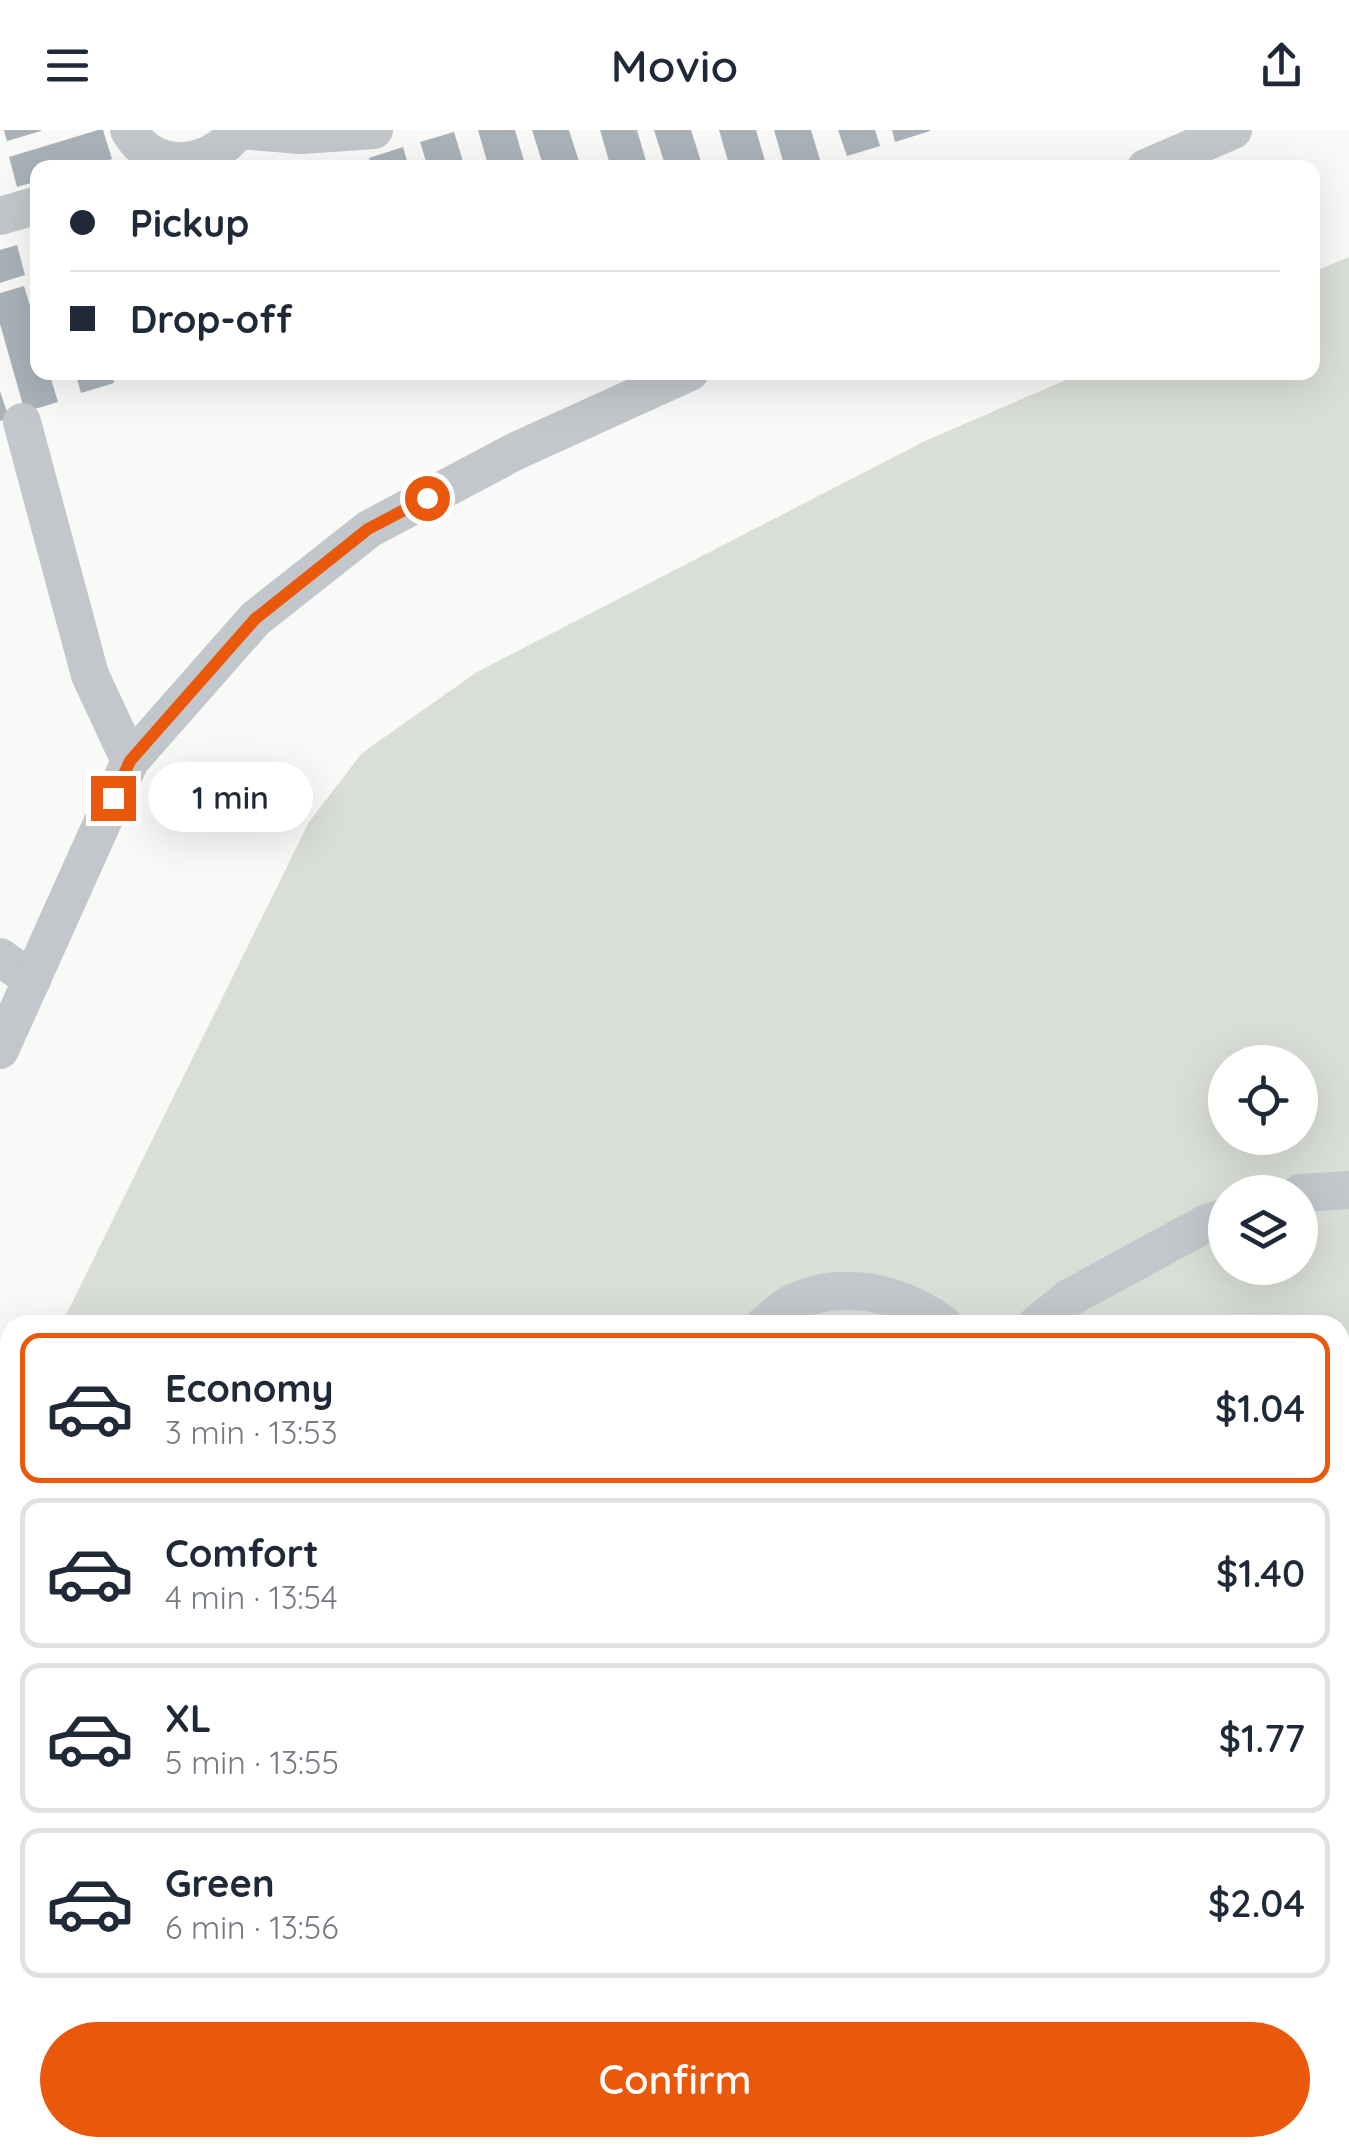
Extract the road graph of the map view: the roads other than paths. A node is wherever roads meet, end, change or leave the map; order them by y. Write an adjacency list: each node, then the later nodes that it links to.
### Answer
1 (129, 130): 5 (street)
2 (238, 130): 3 (street); 6 (street)
3 (374, 130)
4 (1233, 130): 7 (street)
5 (163, 160)
6 (199, 160)
7 (1164, 160)
8 (30, 207): 9 (street)
9 (0, 216)
10 (672, 380): 12 (street)
11 (22, 422): 12 (street)
12 (130, 761): 14 (street)
13 (0, 956): 14 (street)
14 (32, 980): 15 (street)
15 (0, 1050)
16 (1349, 1190): 17 (street)
17 (1318, 1192)
18 (1208, 1223): 21 (street)
19 (776, 1315): 20 (street)
20 (930, 1315)
21 (1048, 1315)

